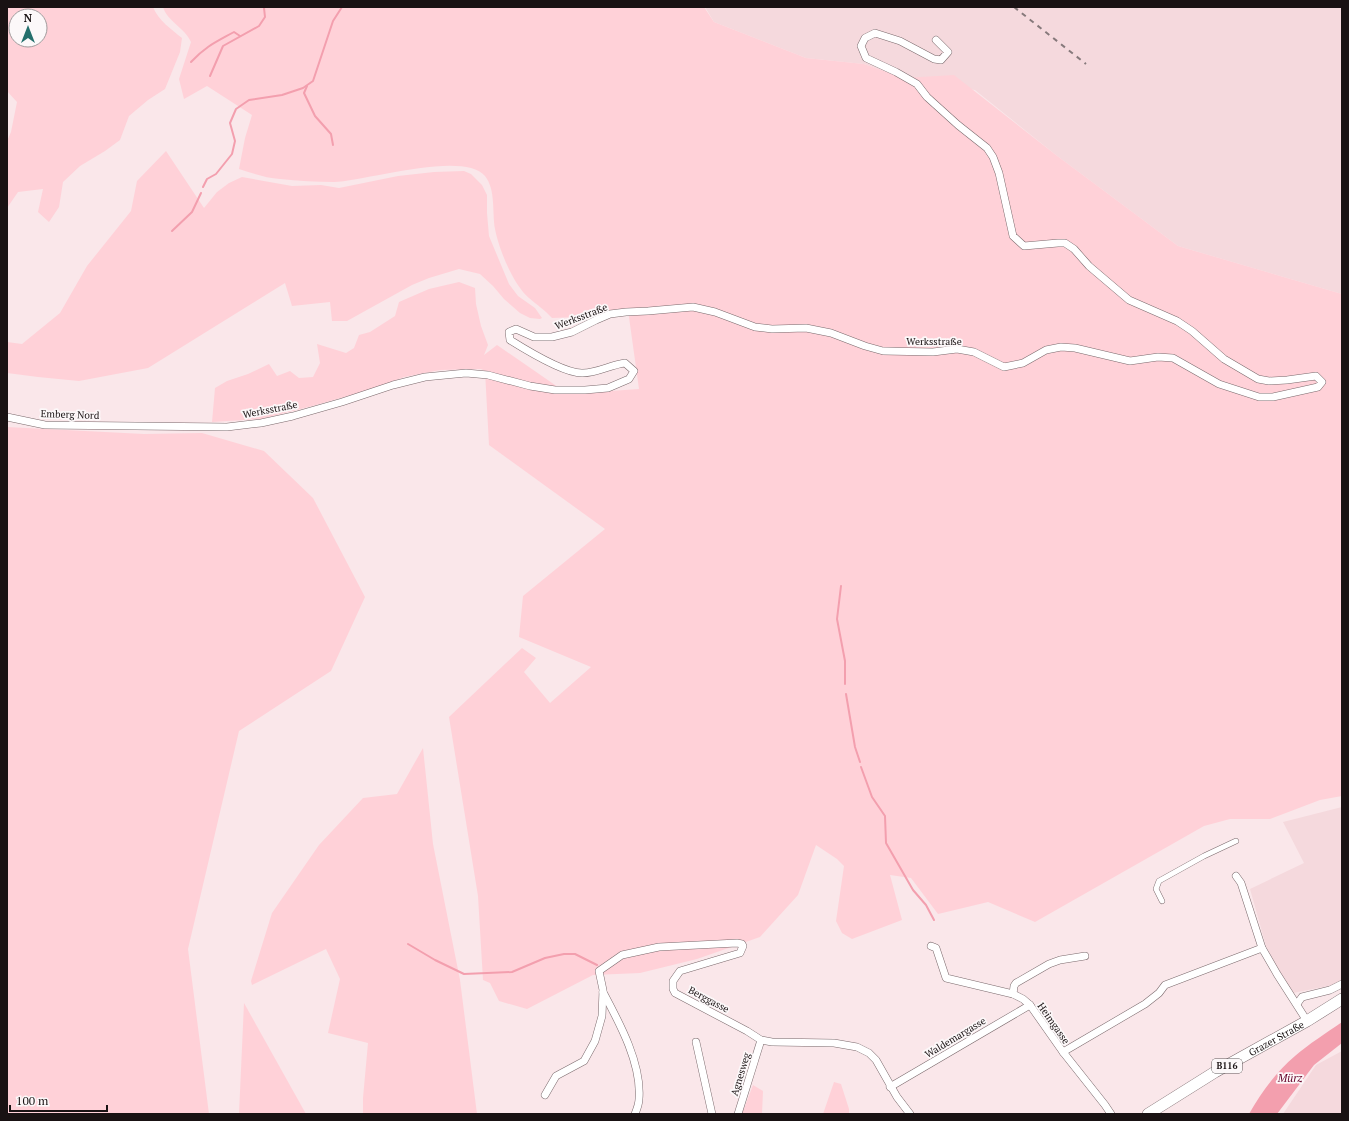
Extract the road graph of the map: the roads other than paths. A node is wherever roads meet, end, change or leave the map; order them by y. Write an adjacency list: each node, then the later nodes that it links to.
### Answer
1 (936, 40): 3 (street, Werksstraße)
2 (7, 417): 3 (street, Emberg Nord)
3 (132, 426)
4 (1236, 841): 6 (street)
5 (1236, 876): 8 (street)
6 (1162, 901)
7 (931, 946): 12 (street, Heimgasse)
8 (1262, 948): 14 (street); 19 (street)
9 (1085, 956): 12 (street)
10 (1342, 984): 14 (street, Grazer Straße)
11 (603, 990): 17 (street, Berggasse); 21 (street, Berggasse); 22 (street, Berggasse)
12 (1013, 994): 15 (street, Heimgasse)
13 (1342, 999): 16 (main road, Grazer Straße / B116)
14 (1297, 1004): 16 (street)
15 (1030, 1005): 19 (street, Heimgasse); 20 (street, Waldemargasse)
16 (1307, 1020): 27 (main road, Grazer Straße / B116)
17 (761, 1040): 20 (street, Berggasse); 24 (street, Agnesweg)
18 (696, 1042): 23 (street)
19 (1063, 1052): 26 (street, Heimgasse)
20 (890, 1087): 25 (street, Berggasse)
21 (545, 1095)
22 (635, 1114)
23 (712, 1114)
24 (738, 1114)
25 (910, 1114)
26 (1111, 1114)
27 (1148, 1114)

